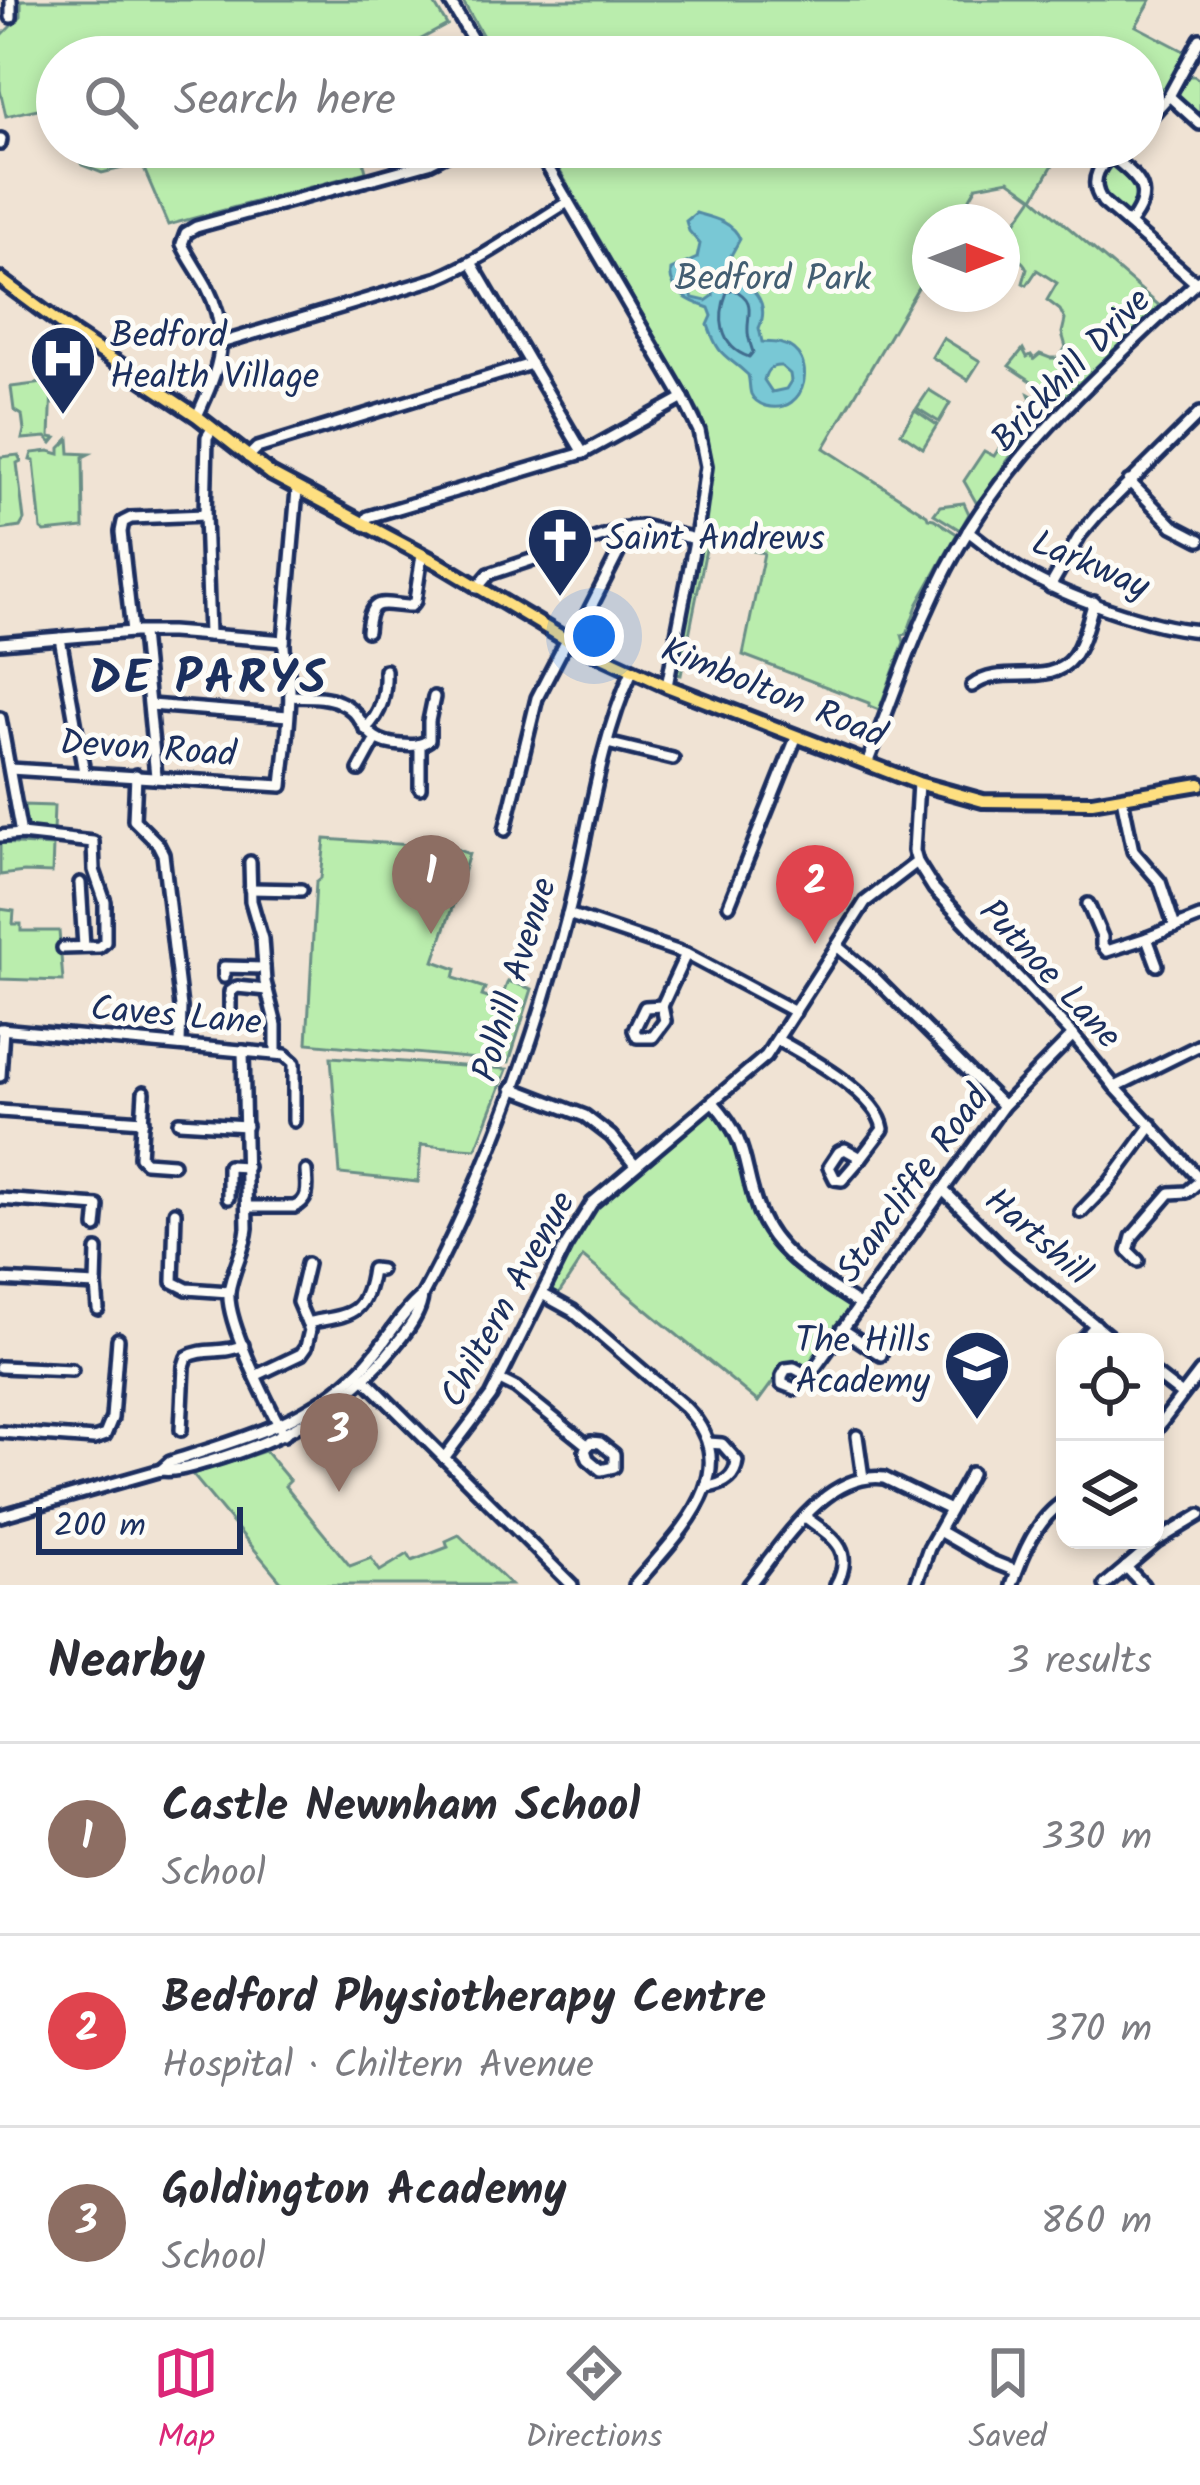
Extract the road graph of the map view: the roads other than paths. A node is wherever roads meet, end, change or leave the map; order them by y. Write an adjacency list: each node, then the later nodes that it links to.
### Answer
1 (11, 0): 3 (street)
2 (449, 0): 4 (street)
3 (11, 16)
4 (470, 36)
5 (1200, 39): 6 (street)
6 (1185, 69): 7 (street); 8 (street)
7 (1200, 77)
8 (1169, 96): 9 (street); 10 (street)
9 (1164, 102)
10 (1200, 124)
11 (411, 168): 20 (street)
12 (548, 168): 15 (street)
13 (1102, 168): 16 (street)
14 (1129, 168): 16 (street)
15 (568, 202): 17 (street); 22 (street)
16 (1129, 224): 19 (street)
17 (472, 264): 20 (street); 21 (street)
18 (0, 279): 24 (main road, Kimbolton Road)
19 (1198, 281): 33 (street, Brickhill Drive)
20 (221, 343): 24 (street)
21 (531, 364): 26 (street); 27 (street)
22 (682, 398): 26 (street); 34 (street)
23 (1200, 413): 28 (street)
24 (197, 416): 25 (main road, Kimbolton Road)
25 (212, 429): 27 (main road, Kimbolton Road); 30 (street)
26 (583, 453): 31 (street)
27 (248, 457): 29 (main road, Kimbolton Road)
28 (1129, 482): 35 (street); 37 (street)
29 (297, 490): 31 (main road, Kimbolton Road); 45 (street)
30 (205, 515): 42 (street); 43 (street)
31 (364, 524): 36 (main road, Kimbolton Road)
32 (626, 528): 34 (street); 38 (street); 46 (street)
33 (968, 531): 37 (street, Larkway); 63 (street, Brickhill Drive)
34 (696, 539): 50 (street)
35 (1200, 540)
36 (422, 555): 38 (main road, Kimbolton Road); 40 (street)
37 (1050, 586): 39 (street, Larkway)
38 (477, 588): 46 (main road, Kimbolton Road)
39 (1094, 602): 41 (street, Larkway); 51 (street)
40 (367, 631)
41 (1200, 632)
42 (137, 633): 43 (street); 44 (street); 54 (street)
43 (209, 635): 45 (street)
44 (60, 638): 47 (street); 66 (street)
45 (284, 641): 52 (street)
46 (570, 641): 49 (main road, Kimbolton Road); 73 (street)
47 (0, 643)
48 (385, 670): 57 (street)
49 (632, 671): 50 (main road, Kimbolton Road); 60 (street, Polhill Avenue)
50 (667, 686): 58 (main road, Kimbolton Road)
51 (972, 686)
52 (290, 696): 55 (street); 57 (street)
53 (434, 697): 61 (street)
54 (150, 705): 55 (street); 68 (street)
55 (288, 716): 68 (street, Devon Road)
56 (0, 718): 64 (street)
57 (365, 729): 59 (street)
58 (796, 738): 63 (main road, Kimbolton Road); 82 (street)
59 (376, 740): 61 (street); 65 (street)
60 (608, 742): 62 (street); 83 (street, Polhill Avenue)
61 (420, 746): 71 (street)
62 (673, 758)
63 (867, 764): 69 (main road, Kimbolton Road)
64 (10, 769): 66 (street, Devon Road); 74 (street)
65 (359, 770)
66 (84, 772): 67 (street, Devon Road)
67 (136, 775): 68 (street, Devon Road); 101 (street)
68 (157, 776)
69 (917, 783): 72 (main road, Kimbolton Road); 77 (street)
70 (1200, 784): 72 (main road, Kimbolton Road)
71 (420, 788)
72 (1122, 798): 85 (street)
73 (505, 830)
74 (20, 834): 75 (street); 88 (street)
75 (0, 836)
76 (250, 862): 79 (street)
77 (917, 862): 87 (street, Chiltern Avenue); 99 (street, Putnoe Lane)
78 (80, 883): 88 (street)
79 (250, 889): 80 (street); 92 (street)
80 (301, 890)
81 (1088, 904): 86 (street)
82 (728, 905)
83 (568, 914): 90 (street); 107 (street, Polhill Avenue)
84 (1200, 917): 85 (street)
85 (1175, 927): 86 (street)
86 (1147, 938): 91 (street)
87 (838, 946): 97 (street, Chiltern Avenue); 110 (street)
88 (84, 947): 89 (street)
89 (63, 948)
90 (686, 954): 95 (street); 97 (street)
91 (1157, 965)
92 (264, 968): 93 (street); 94 (street)
93 (224, 977)
94 (268, 990): 96 (street); 104 (street)
95 (662, 1006)
96 (230, 1009)
97 (795, 1012): 100 (street, Chiltern Avenue)
98 (2, 1029): 101 (street, Caves Lane); 105 (street)
99 (1072, 1035): 106 (street, Putnoe Lane); 110 (street, Stancliffe Road)
100 (778, 1040): 109 (street, Chiltern Avenue); 117 (street)
101 (181, 1045): 103 (street, Caves Lane)
102 (1200, 1046): 106 (street)
103 (243, 1051): 104 (street, Caves Lane); 115 (street)
104 (276, 1053): 112 (street, Caves Lane)
105 (0, 1076)
106 (1114, 1087): 116 (street, Putnoe Lane)
107 (512, 1088): 119 (street); 152 (street, Polhill Avenue)
108 (144, 1092): 113 (street)
109 (713, 1102): 119 (street, Chiltern Avenue); 138 (street)
110 (1003, 1106): 123 (street, Stancliffe Road)
111 (0, 1111): 113 (street)
112 (297, 1115)
113 (142, 1120): 118 (street)
114 (179, 1122): 115 (street)
115 (246, 1126): 120 (street)
116 (1152, 1126): 122 (street, Putnoe Lane); 128 (street)
117 (861, 1158)
118 (173, 1164)
119 (634, 1164): 137 (street, Chiltern Avenue)
120 (247, 1167): 124 (street); 126 (street)
121 (306, 1171): 126 (street)
122 (1200, 1180): 131 (street)
123 (944, 1191): 138 (street, Stancliffe Road); 141 (street, Hartshill)
124 (228, 1198)
125 (0, 1199): 129 (street)
126 (247, 1207): 136 (street)
127 (175, 1211): 136 (street)
128 (1081, 1212)
129 (96, 1227)
130 (98, 1250): 135 (street)
131 (1138, 1261)
132 (307, 1264): 140 (street)
133 (380, 1270): 140 (street)
134 (0, 1280): 135 (street)
135 (95, 1285): 139 (street)
136 (229, 1292): 146 (street)
137 (542, 1294): 154 (street, Chiltern Avenue); 162 (street)
138 (860, 1305): 142 (street, Stancliffe Road)
139 (98, 1309)
140 (307, 1323): 151 (street)
141 (1096, 1325): 143 (street, Hartshill); 144 (street, Hartshill)
142 (842, 1329): 147 (street); 153 (street, Stancliffe Road)
143 (1088, 1333)
144 (1105, 1333)
145 (118, 1339): 160 (street)
146 (243, 1346): 151 (street); 158 (street)
147 (881, 1355)
148 (0, 1367): 149 (street)
149 (72, 1370)
150 (1200, 1372): 156 (street)
151 (257, 1375): 159 (street)
152 (362, 1375): 159 (street, Polhill Avenue); 164 (street)
153 (809, 1376)
154 (500, 1380): 163 (street); 164 (street, Chiltern Avenue)
155 (1164, 1382): 156 (street)
156 (1182, 1395): 157 (street)
157 (1164, 1419)
158 (184, 1425)
159 (282, 1430): 171 (street, Polhill Avenue)
160 (0, 1432)
161 (857, 1436): 166 (street)
162 (708, 1443): 167 (street); 167 (street)
163 (587, 1445)
164 (444, 1458): 178 (street)
165 (971, 1473): 169 (street)
166 (863, 1478): 169 (street); 172 (street)
167 (707, 1487): 179 (street)
168 (1056, 1509): 177 (street)
169 (950, 1510): 173 (street)
170 (1200, 1515): 174 (street)
171 (0, 1516)
172 (806, 1517): 180 (street); 181 (street)
173 (938, 1531): 177 (street); 182 (street)
174 (1164, 1535)
175 (1146, 1549): 176 (street)
176 (1126, 1567): 184 (street); 185 (street)
177 (1016, 1571): 183 (street)
178 (572, 1585)
179 (635, 1585)
180 (749, 1585)
181 (836, 1585)
182 (916, 1585)
183 (1012, 1585)
184 (1105, 1585)
185 (1143, 1585)

